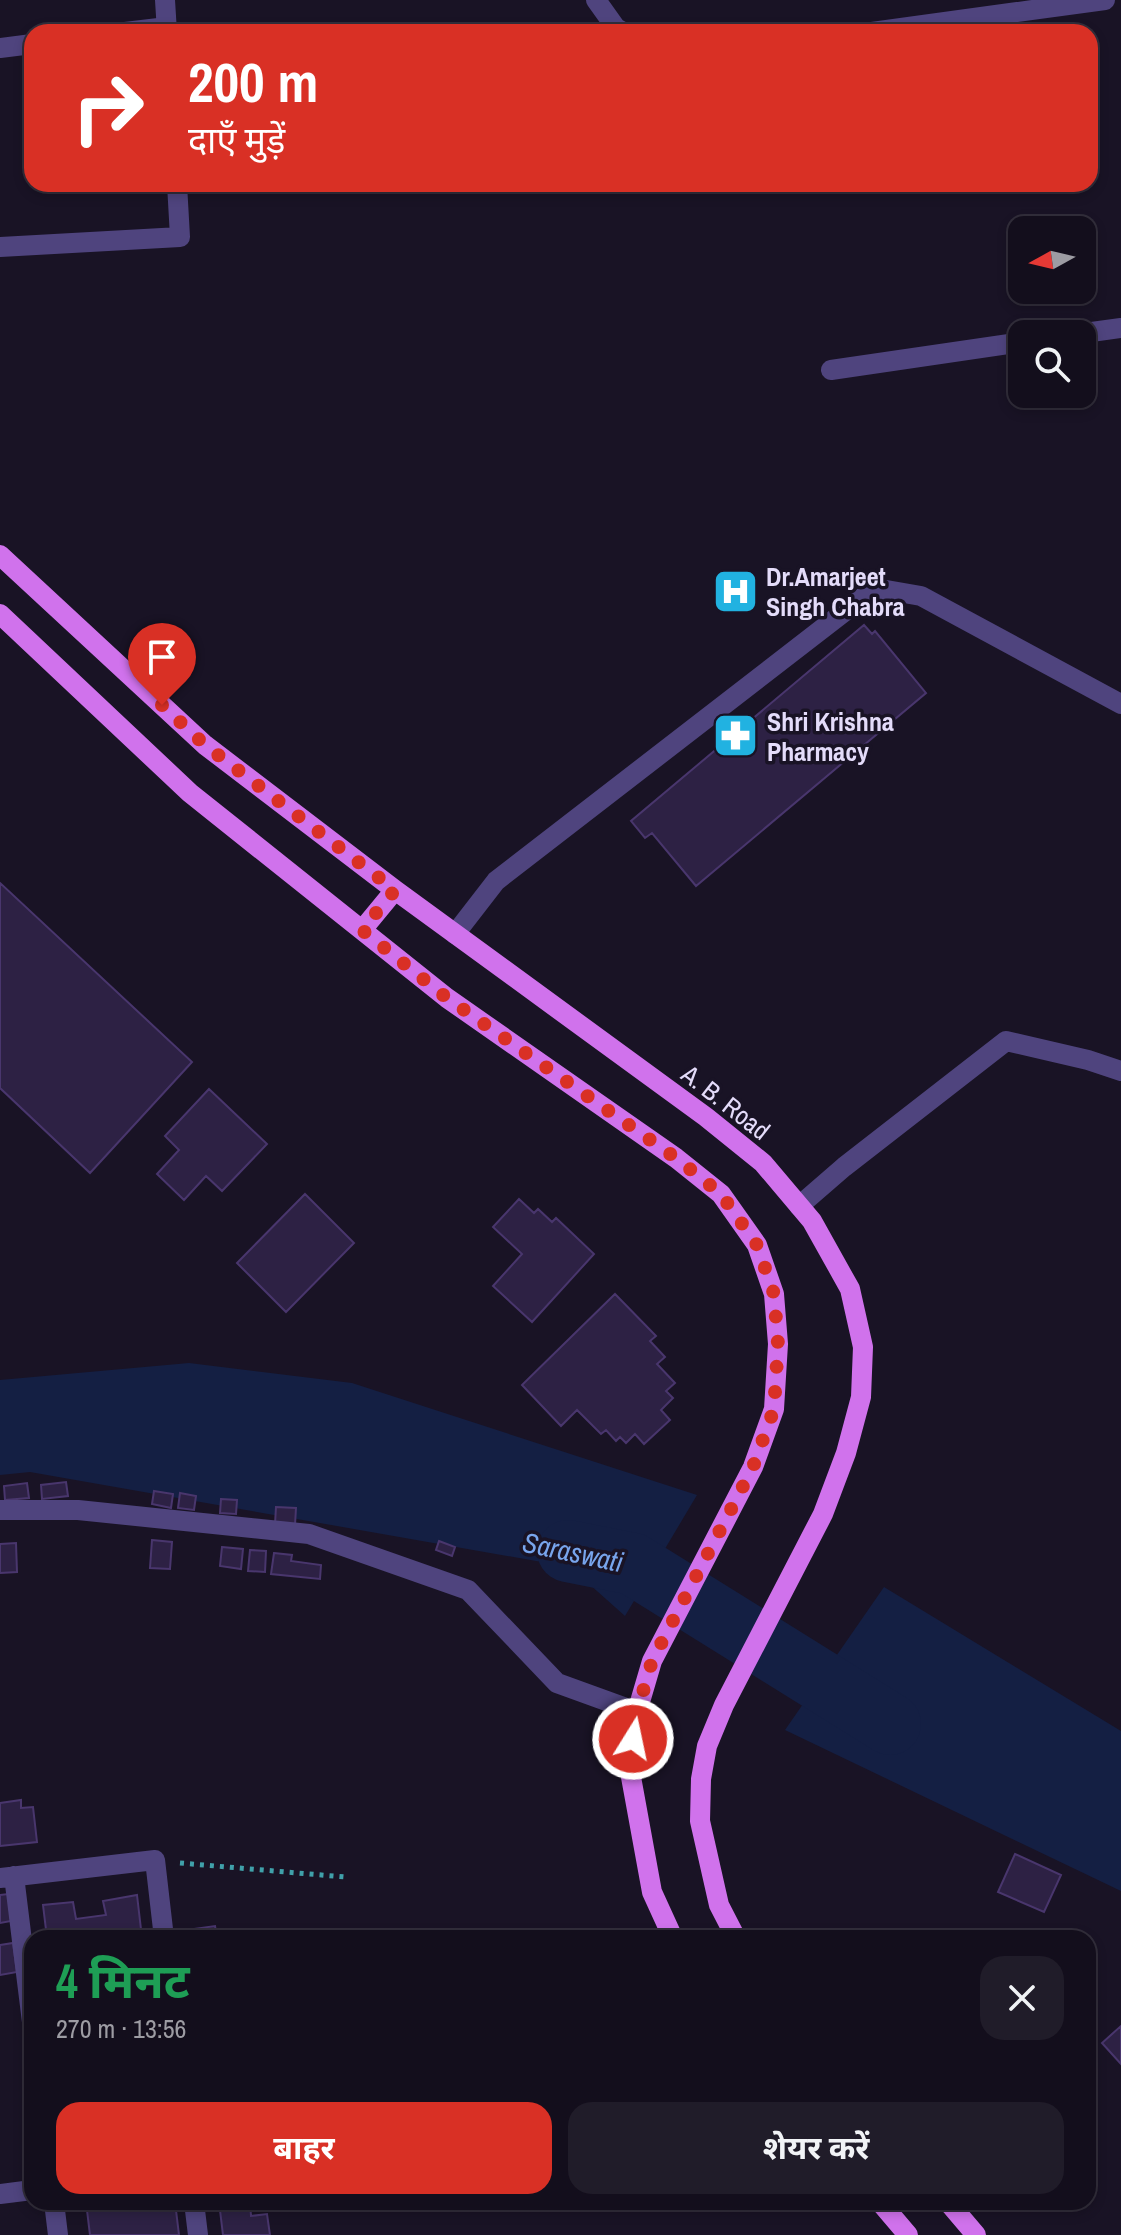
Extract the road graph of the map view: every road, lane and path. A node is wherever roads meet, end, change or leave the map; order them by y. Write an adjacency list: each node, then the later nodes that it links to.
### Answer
1 (165, 0): 4 (street)
2 (596, 0): 5 (street)
3 (1094, 1): 6 (street)
4 (167, 24)
5 (613, 24)
6 (929, 24)
7 (24, 45): 8 (street)
8 (0, 48)
9 (177, 192): 10 (street)
10 (0, 247)
11 (1121, 328): 12 (street)
12 (1096, 331)
13 (1008, 344): 14 (street)
14 (831, 370)
15 (0, 555): 18 (main road, A. B. Road)
16 (0, 614): 19 (main road)
17 (1121, 704): 20 (street)
18 (395, 890): 19 (main road); 20 (main road, A. B. Road)
19 (362, 930): 24 (main road)
20 (455, 934): 22 (main road, A. B. Road)
21 (1121, 1071): 22 (street)
22 (799, 1206): 30 (main road, A. B. Road)
23 (0, 1510): 24 (street)
24 (637, 1712): 29 (main road)
25 (155, 1860): 26 (street); 27 (path); 28 (street)
26 (7, 1877): 31 (street)
27 (345, 1877)
28 (163, 1930)
29 (669, 1930)
30 (732, 1930)
31 (24, 1976)
32 (24, 2191): 33 (street)
33 (0, 2194)
34 (55, 2210): 38 (street)
35 (195, 2210): 39 (street)
36 (887, 2210): 40 (main road)
37 (955, 2210): 41 (main road)
38 (58, 2235)
39 (198, 2235)
40 (908, 2235)
41 (976, 2235)

